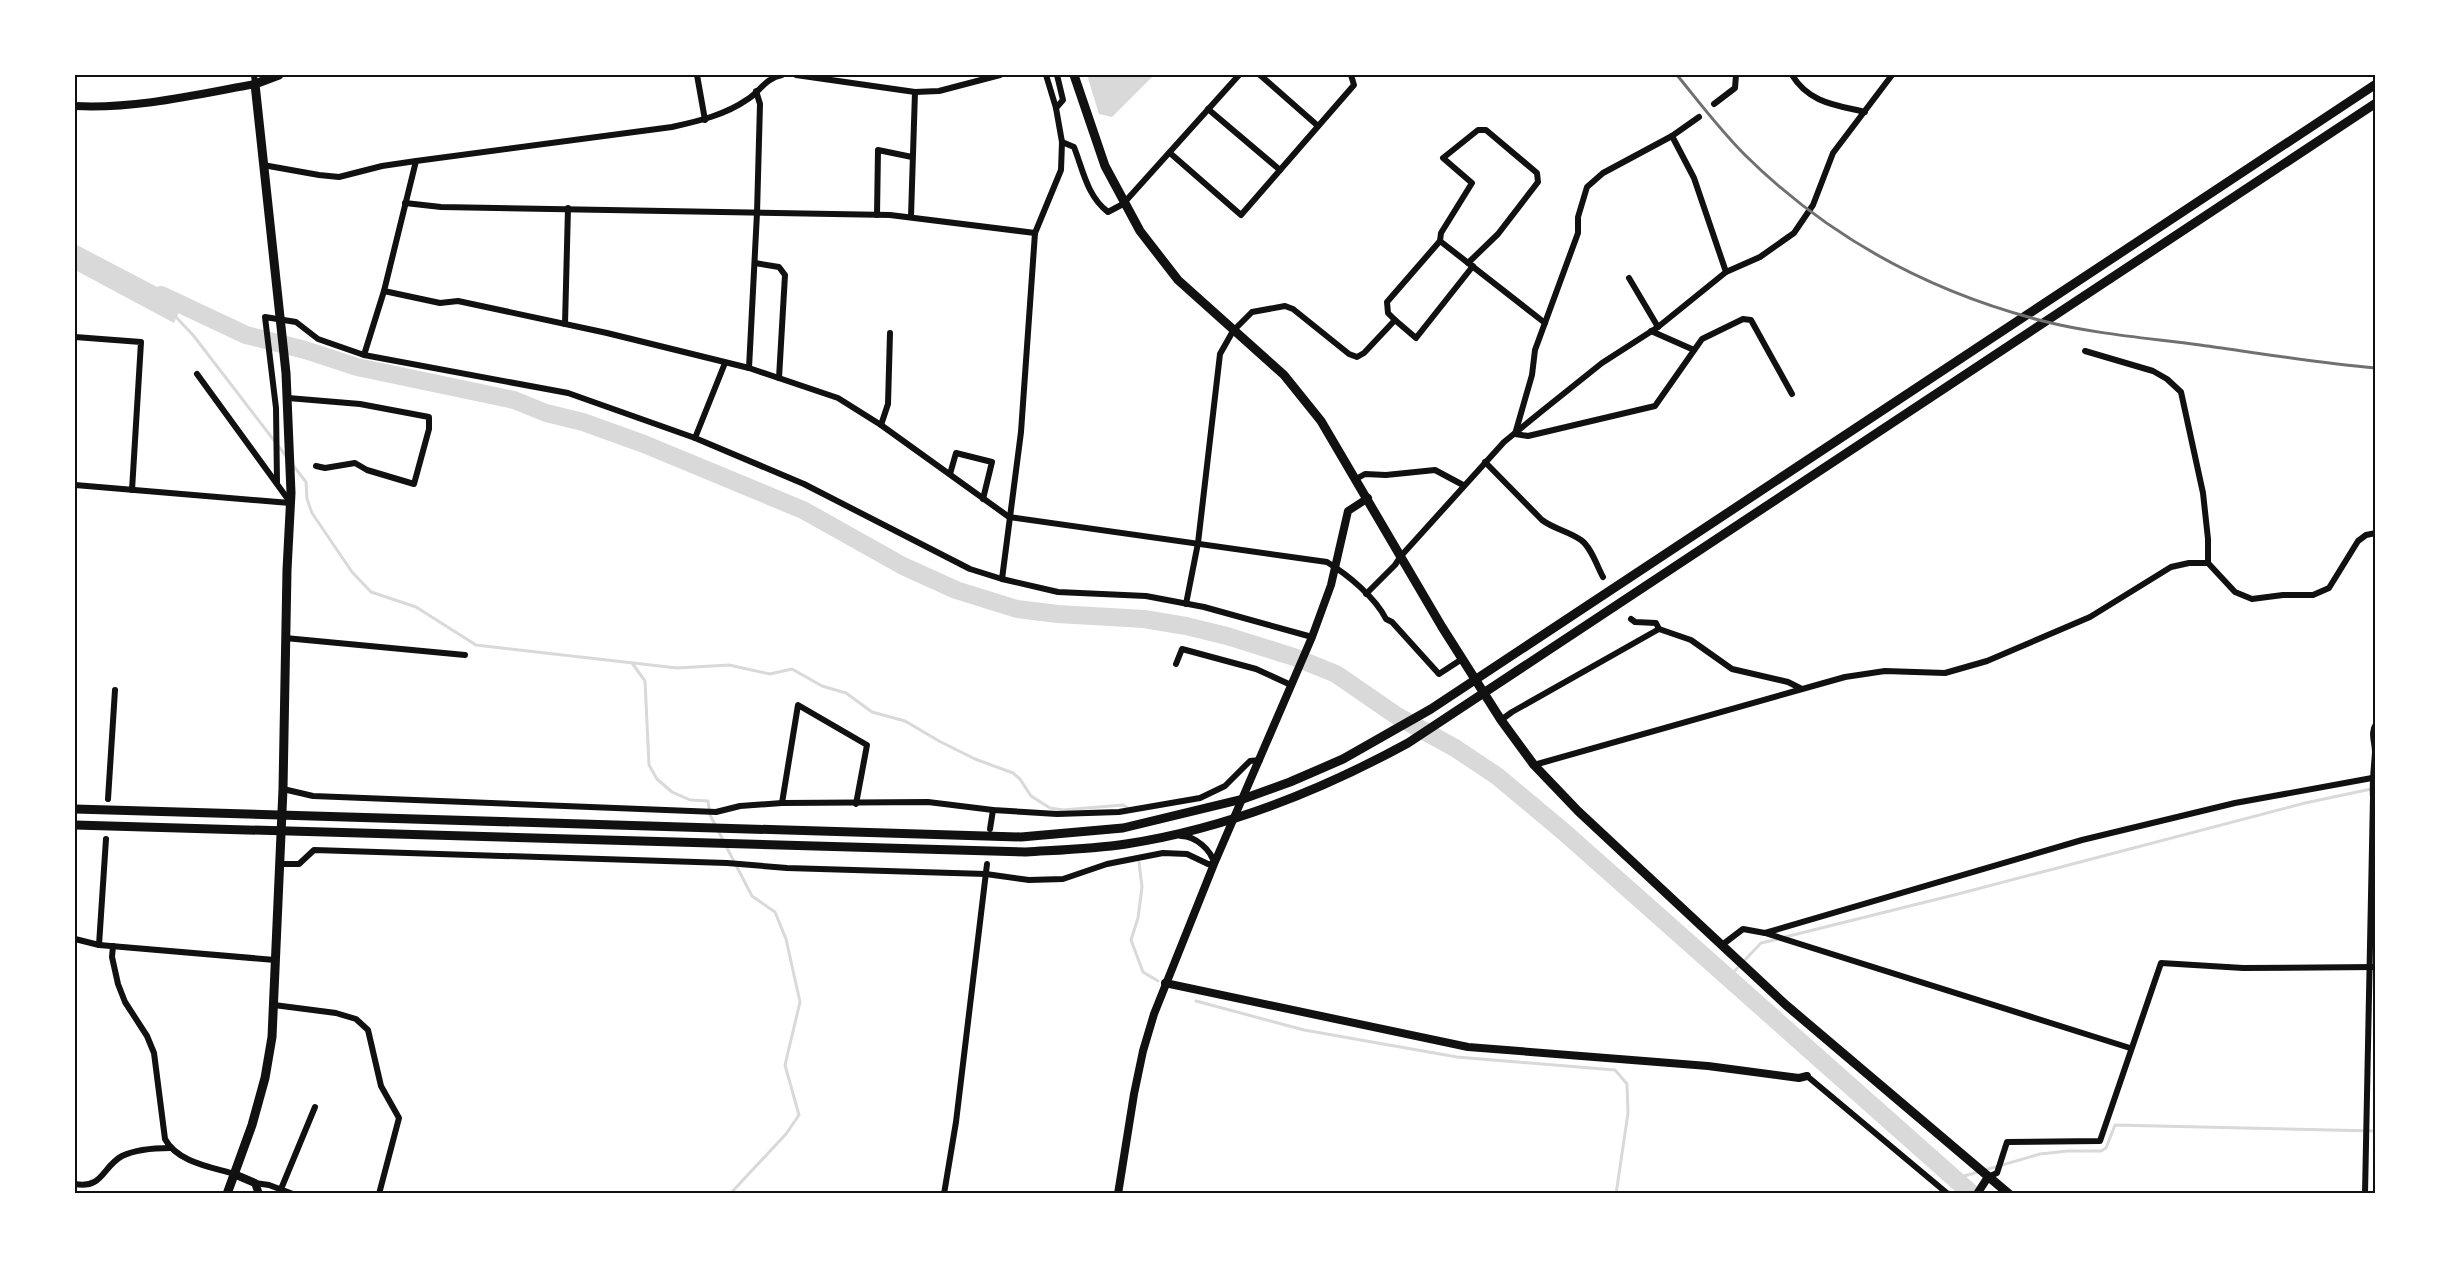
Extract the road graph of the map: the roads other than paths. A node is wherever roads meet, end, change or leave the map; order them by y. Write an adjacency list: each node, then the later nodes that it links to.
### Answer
1 (279, 75): 15 (main road)
2 (697, 75): 26 (street)
3 (782, 75): 17 (street)
4 (796, 75): 18 (street)
5 (1000, 75): 18 (street)
6 (1046, 75): 22 (street)
7 (1057, 75): 22 (street)
8 (1074, 75): 36 (main road)
9 (1239, 75): 23 (street)
10 (1260, 75): 27 (street)
11 (1351, 75): 27 (street)
12 (1736, 75): 20 (street)
13 (1792, 75): 24 (street)
14 (1892, 75): 24 (street)
15 (254, 80): 21 (main road); 33 (main road)
16 (2376, 84): 106 (main road)
17 (756, 92): 26 (street); 38 (street)
18 (915, 92): 31 (street)
19 (2376, 103): 112 (main road)
20 (1714, 104)
21 (75, 106)
22 (1056, 108): 29 (street)
23 (1209, 109): 30 (street); 34 (street)
24 (1865, 112): 45 (street)
25 (1699, 117): 28 (street)
26 (705, 120): 32 (street)
27 (1318, 126): 34 (street)
28 (1672, 136): 45 (street); 50 (street)
29 (1062, 142): 36 (street); 41 (street)
30 (1170, 153): 34 (street); 36 (street)
31 (912, 157): 39 (street); 40 (street)
32 (416, 160): 33 (street); 35 (street)
33 (263, 165): 49 (main road)
34 (1280, 170)
35 (405, 203): 37 (street); 47 (street)
36 (1123, 204): 53 (main road)
37 (568, 208): 38 (street); 51 (street)
38 (758, 213): 39 (street); 43 (street)
39 (877, 215): 40 (street)
40 (911, 216): 41 (street)
41 (1035, 233): 79 (street)
42 (1440, 241): 44 (street); 44 (street); 48 (street)
43 (755, 263): 60 (street); 62 (street)
44 (1471, 265): 48 (street); 50 (street)
45 (1726, 272): 52 (street)
46 (1629, 278): 52 (street)
47 (384, 291): 51 (street); 58 (street)
48 (1395, 320): 53 (street)
49 (280, 322): 58 (street); 64 (main road); 72 (street)
50 (1545, 323): 66 (street)
51 (565, 324): 59 (street)
52 (1654, 329): 56 (street); 66 (street)
53 (1233, 331): 71 (main road); 81 (street)
54 (890, 333): 65 (street)
55 (75, 337): 75 (street)
56 (1694, 350): 63 (street); 66 (street)
57 (2085, 351): 83 (street)
58 (364, 355): 67 (street)
59 (724, 363): 60 (street); 67 (street)
60 (749, 368): 62 (street)
61 (197, 374): 72 (street)
62 (779, 378): 65 (street)
63 (1792, 394)
64 (288, 398): 69 (street); 76 (main road)
65 (881, 425): 70 (street)
66 (1515, 434): 68 (street)
67 (694, 438): 86 (street)
68 (1485, 462): 74 (street); 85 (street)
69 (316, 466)
70 (950, 474): 78 (street); 78 (street)
71 (1356, 479): 74 (street); 77 (main road)
72 (277, 483): 76 (street)
73 (75, 485): 75 (street)
74 (1463, 485): 82 (street)
75 (132, 490): 76 (street)
76 (291, 498): 91 (main road)
77 (1368, 498): 82 (main road); 84 (main road)
78 (983, 499): 79 (street)
79 (1009, 518): 81 (street); 86 (street)
80 (2376, 533): 83 (street)
81 (1198, 543): 84 (street); 88 (street)
82 (1401, 555): 87 (street); 94 (main road)
83 (2208, 563): 97 (street)
84 (1335, 567): 87 (street); 92 (main road)
85 (1604, 577)
86 (1002, 579): 88 (street)
87 (1366, 594): 94 (street)
88 (1186, 604): 92 (street)
89 (1631, 619): 90 (street)
90 (1659, 628): 97 (street); 99 (street)
91 (285, 638): 93 (street); 104 (main road)
92 (1311, 639): 96 (main road)
93 (465, 655)
94 (1462, 659): 99 (main road)
95 (1176, 664): 96 (street)
96 (1291, 685): 101 (main road)
97 (1801, 689): 102 (street)
98 (115, 690): 105 (street)
99 (1501, 720): 102 (main road)
100 (2376, 724): 103 (street)
101 (1260, 760): 106 (main road); 110 (street)
102 (1534, 765): 125 (main road)
103 (2372, 778): 122 (street); 128 (street)
104 (283, 789): 107 (street); 111 (main road)
105 (108, 799)
106 (1243, 799): 111 (main road); 112 (main road)
107 (782, 803): 108 (street); 108 (street)
108 (856, 804): 110 (street)
109 (75, 809): 111 (main road)
110 (993, 810): 114 (street)
111 (282, 814): 115 (main road)
112 (1235, 817): 116 (main road); 120 (main road)
113 (75, 825): 115 (main road)
114 (990, 829)
115 (281, 832): 116 (main road); 118 (main road)
116 (1170, 836): 120 (street)
117 (106, 839): 124 (street)
118 (280, 864): 121 (street); 127 (main road)
119 (987, 864): 121 (street)
120 (1214, 864): 121 (street); 129 (main road)
121 (986, 874): 144 (street)
122 (1765, 933): 125 (street); 131 (street)
123 (75, 939): 124 (street)
124 (99, 945): 126 (street)
125 (1722, 945): 136 (main road)
126 (113, 946): 127 (street); 134 (street)
127 (275, 960): 130 (main road)
128 (2373, 967): 131 (street); 149 (street)
129 (1165, 983): 132 (street); 145 (main road)
130 (274, 1005): 135 (main road); 143 (street)
131 (2130, 1048): 136 (street)
132 (1807, 1076): 146 (street)
133 (315, 1107): 139 (street)
134 (170, 1148): 135 (street); 138 (street)
135 (234, 1174): 137 (street); 140 (main road)
136 (1987, 1179): 147 (street); 148 (main road)
137 (255, 1183): 139 (street); 141 (street)
138 (75, 1184)
139 (281, 1189): 142 (street)
140 (227, 1194)
141 (259, 1194)
142 (293, 1194)
143 (379, 1194)
144 (944, 1194)
145 (1118, 1194)
146 (1948, 1194)
147 (1977, 1194)
148 (2009, 1194)
149 (2365, 1194)

